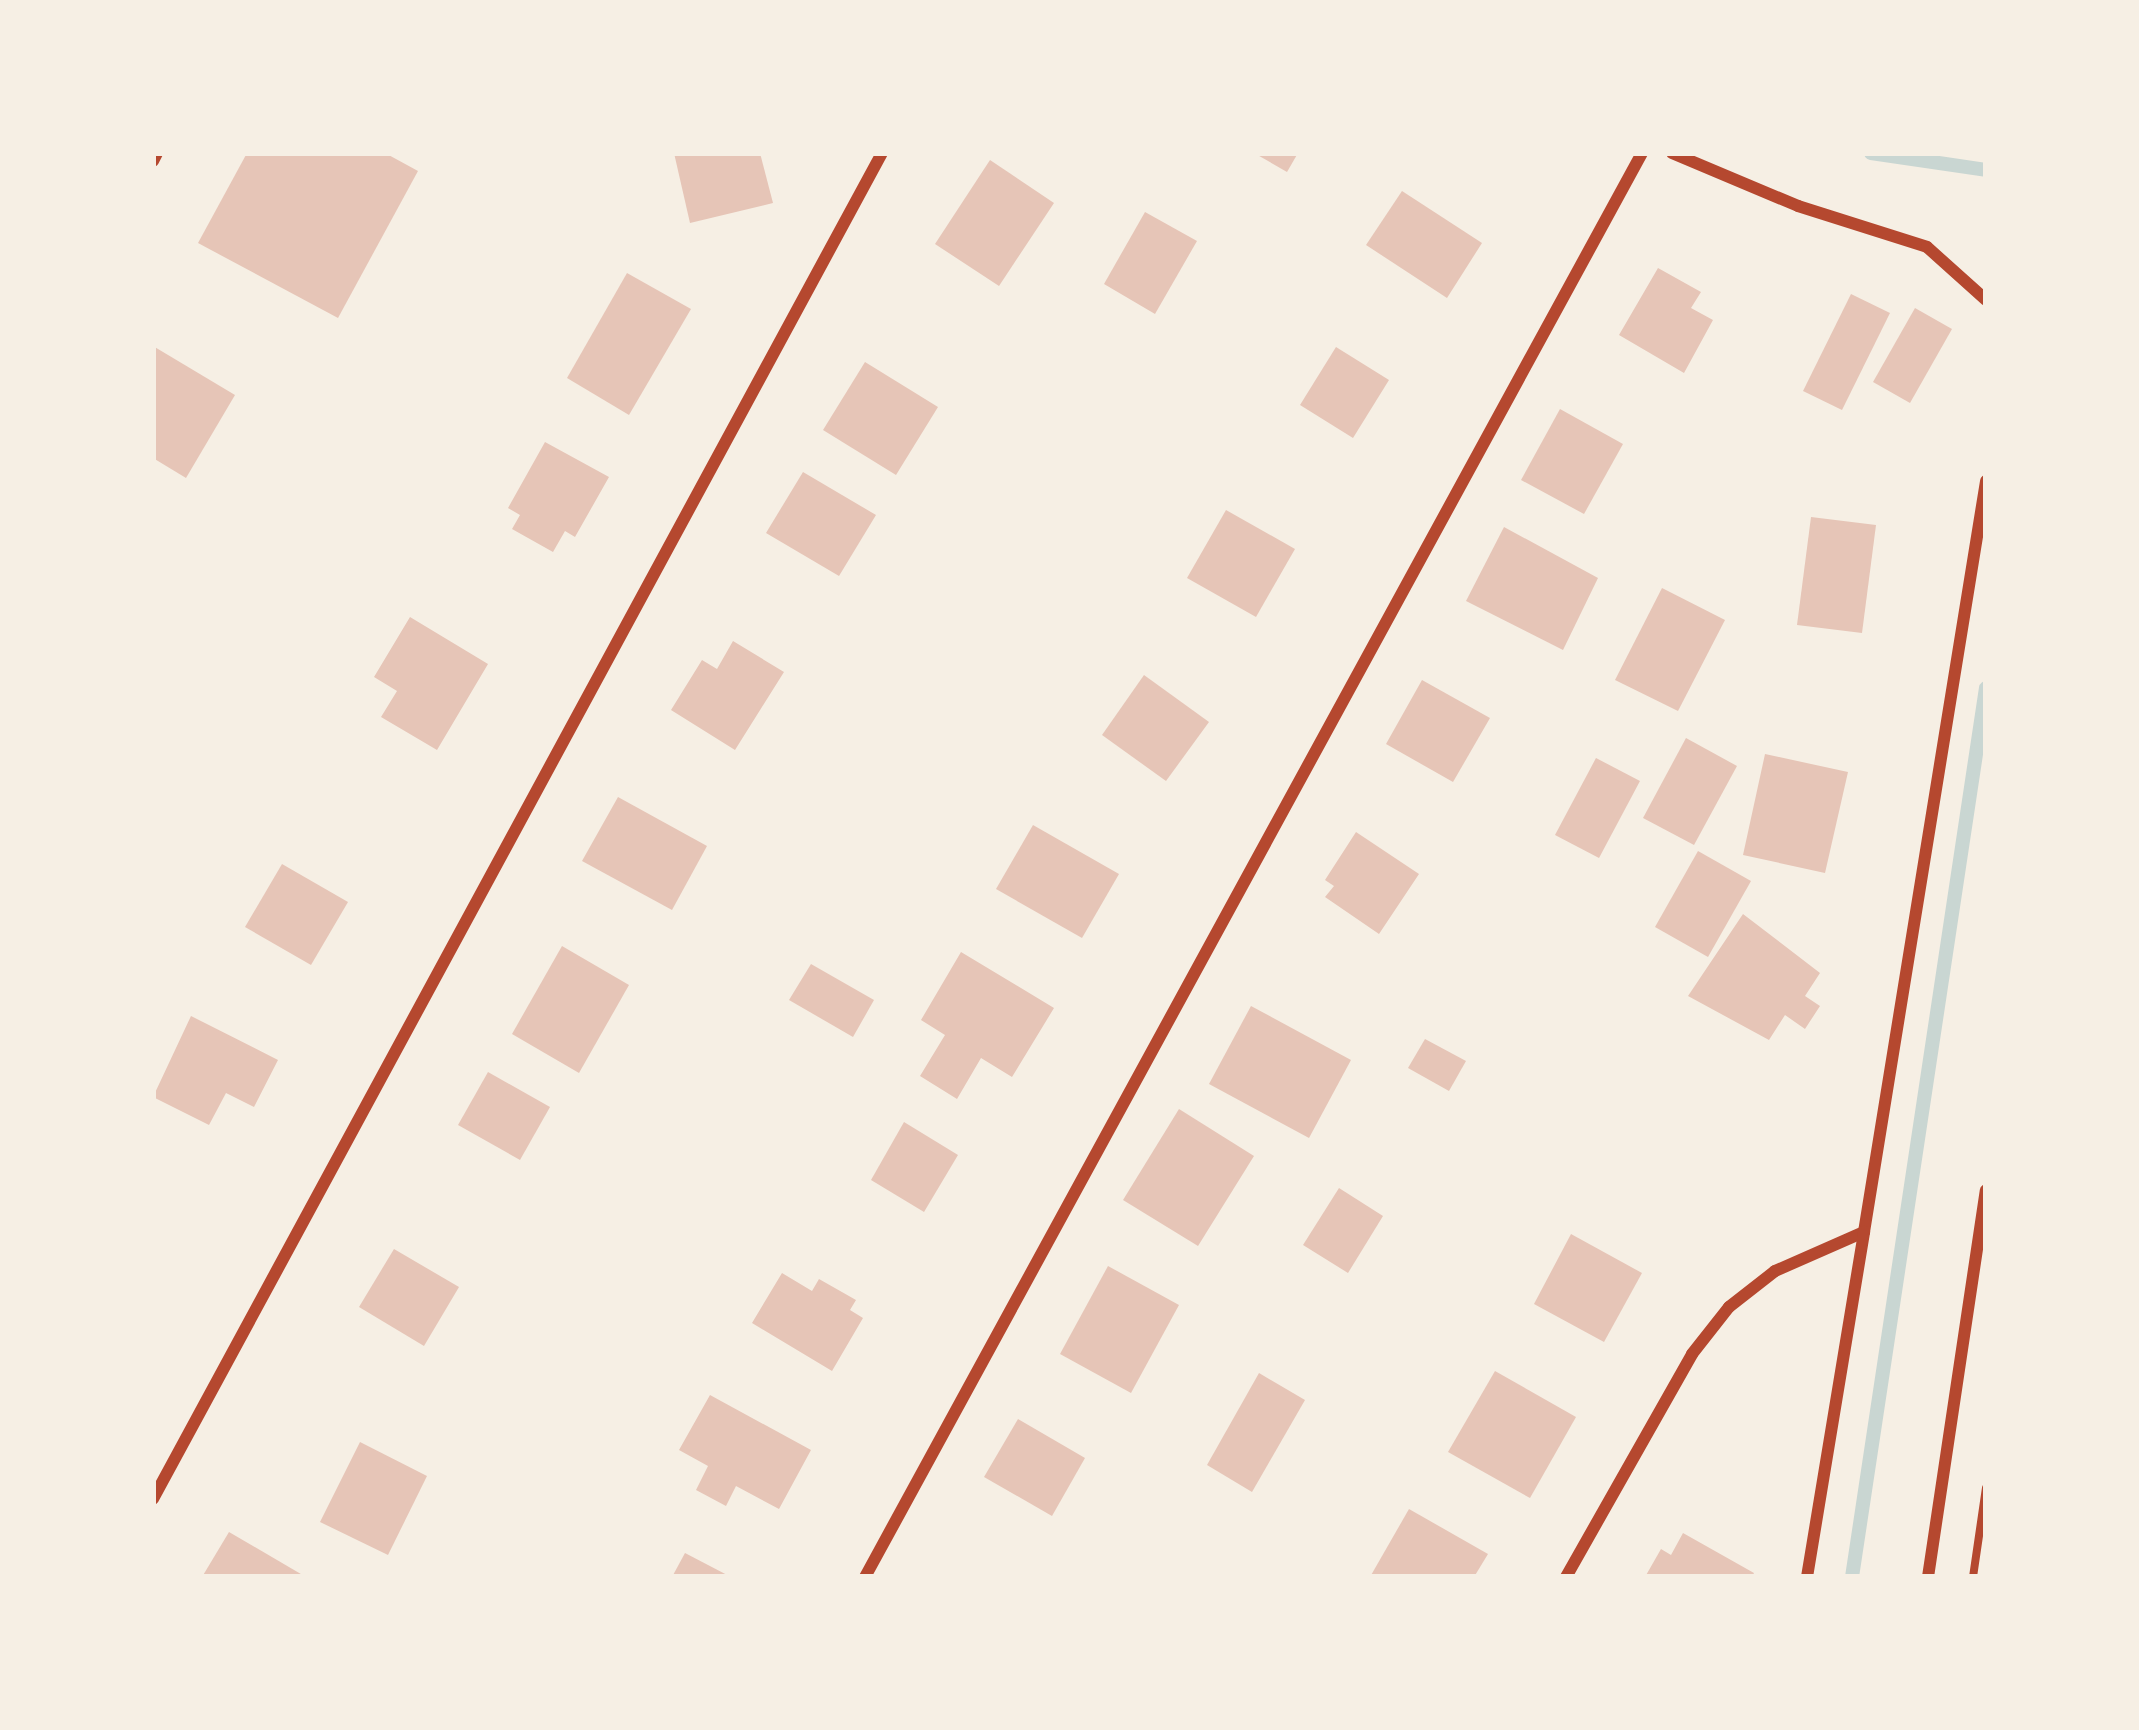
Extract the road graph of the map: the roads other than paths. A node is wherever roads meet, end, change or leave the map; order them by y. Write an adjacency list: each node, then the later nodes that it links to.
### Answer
1 (158, 153): 5 (street)
2 (882, 153): 10 (street)
3 (1642, 153): 11 (street)
4 (1672, 153): 6 (street)
5 (153, 161)
6 (1986, 300)
7 (1986, 481): 9 (street)
8 (1986, 1190): 14 (street)
9 (1864, 1232): 12 (street); 13 (street)
10 (153, 1499)
11 (866, 1577)
12 (1566, 1577)
13 (1808, 1577)
14 (1928, 1577)

